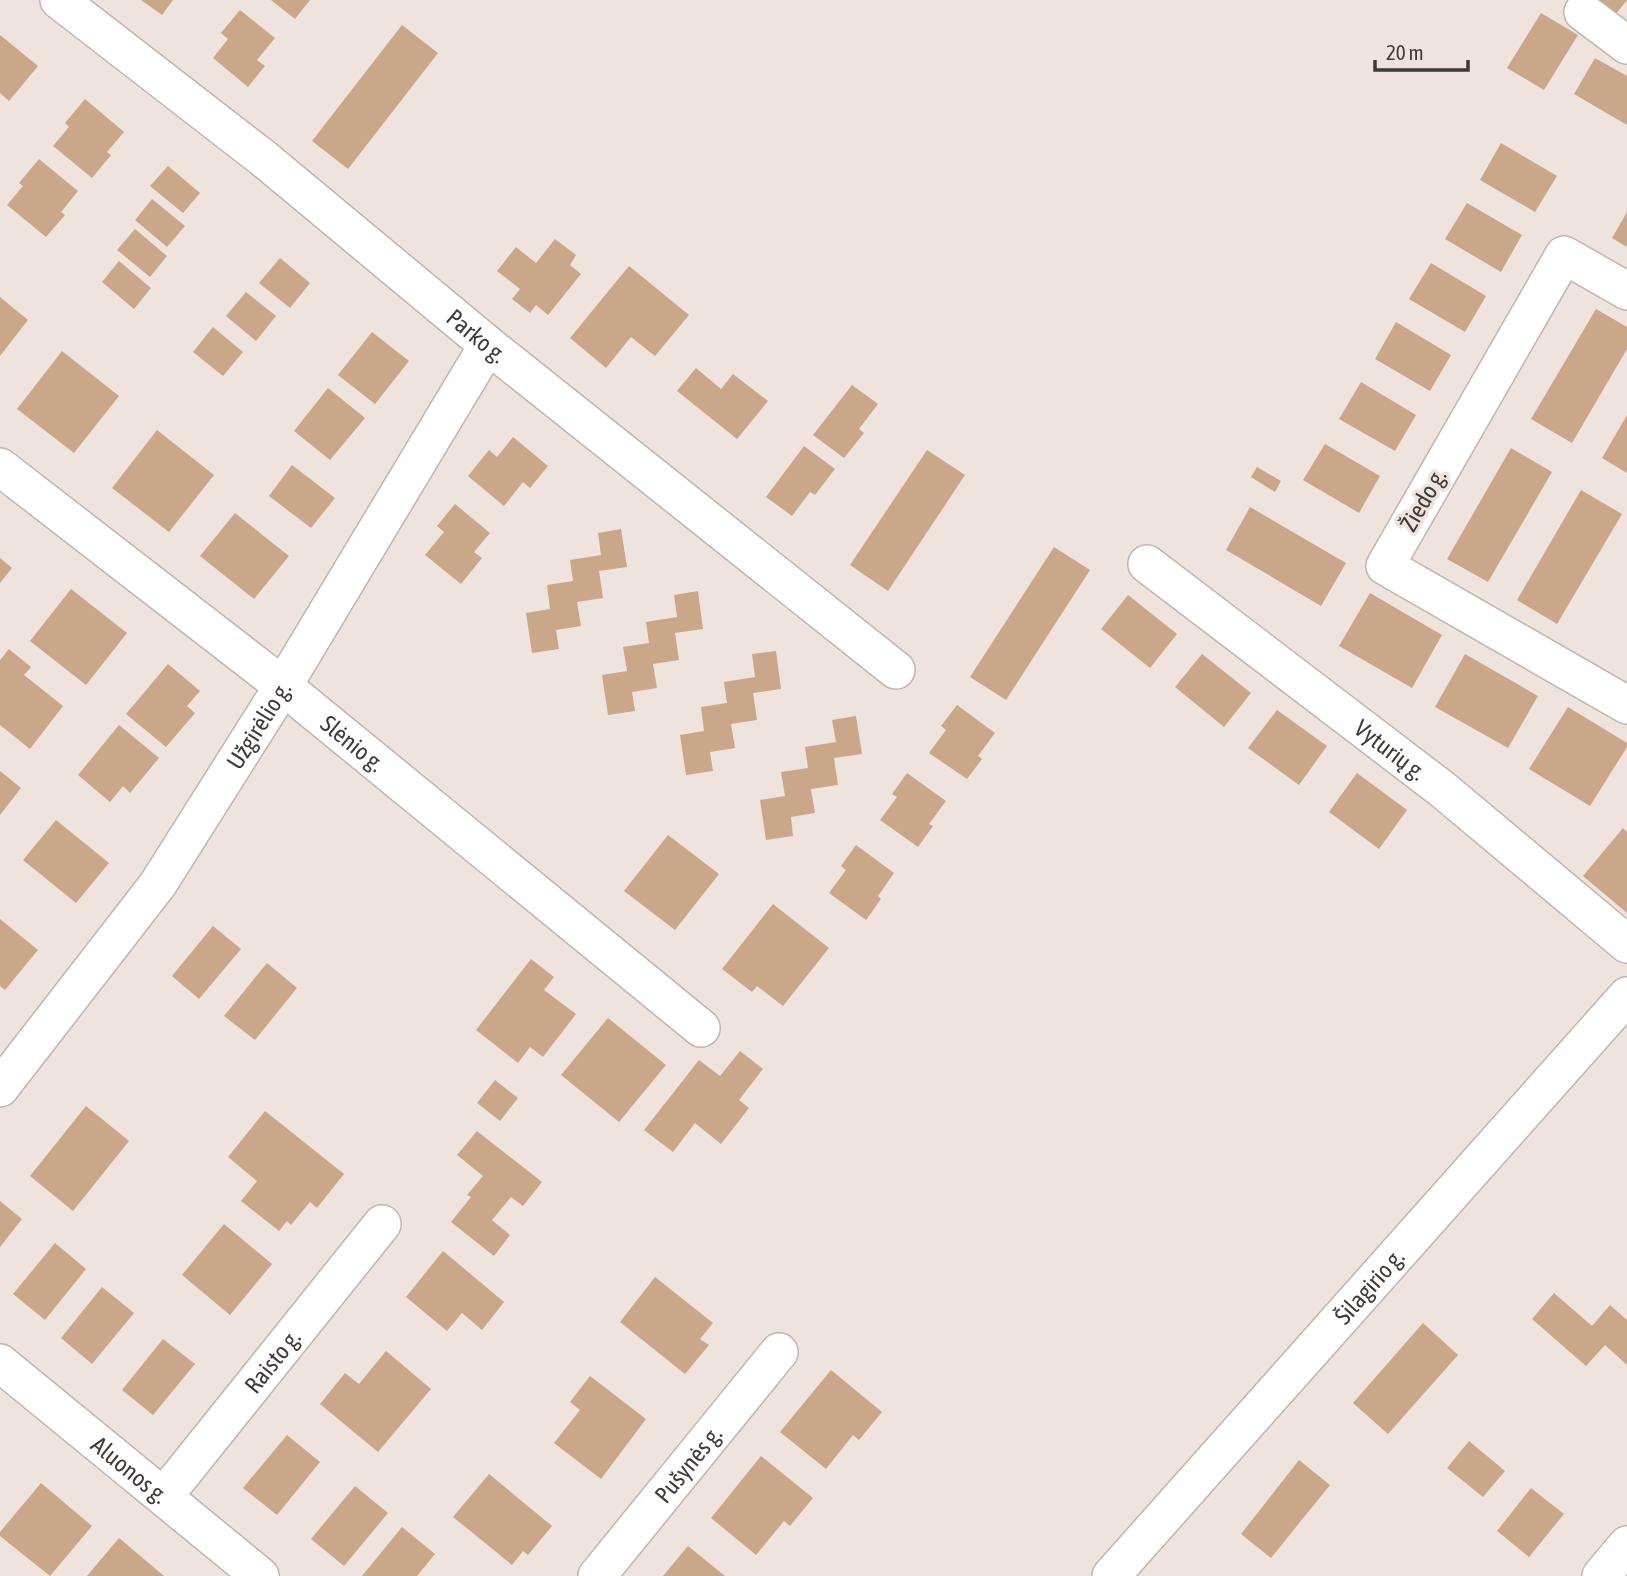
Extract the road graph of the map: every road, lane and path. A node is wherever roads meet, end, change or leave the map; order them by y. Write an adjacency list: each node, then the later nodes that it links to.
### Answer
1 (59, 0): 5 (street, Parko g.)
2 (1583, 12): 3 (street)
3 (1627, 45)
4 (1627, 291): 10 (street, Žiedo g.)
5 (488, 345): 8 (street, Parko g.); 9 (street, Užgirėlio g.)
6 (0, 467): 9 (street, Slėnio g.)
7 (1147, 564): 11 (street, Vyturių g.)
8 (896, 670)
9 (283, 686): 13 (street, Slėnio g.); 14 (street, Užgirėlio g.)
10 (1627, 705)
11 (1627, 944)
12 (1627, 996): 22 (street, Šilagirio g.)
13 (701, 1028)
14 (0, 1087)
15 (382, 1224): 18 (street, Raisto g.)
16 (779, 1352): 21 (street, Pušynės g.)
17 (0, 1363): 18 (street, Aluonos g.)
18 (164, 1496): 20 (street, Aluonos g.)
19 (1627, 1545): 23 (street)
20 (260, 1576)
21 (597, 1576)
22 (1111, 1576)
23 (1601, 1576)

